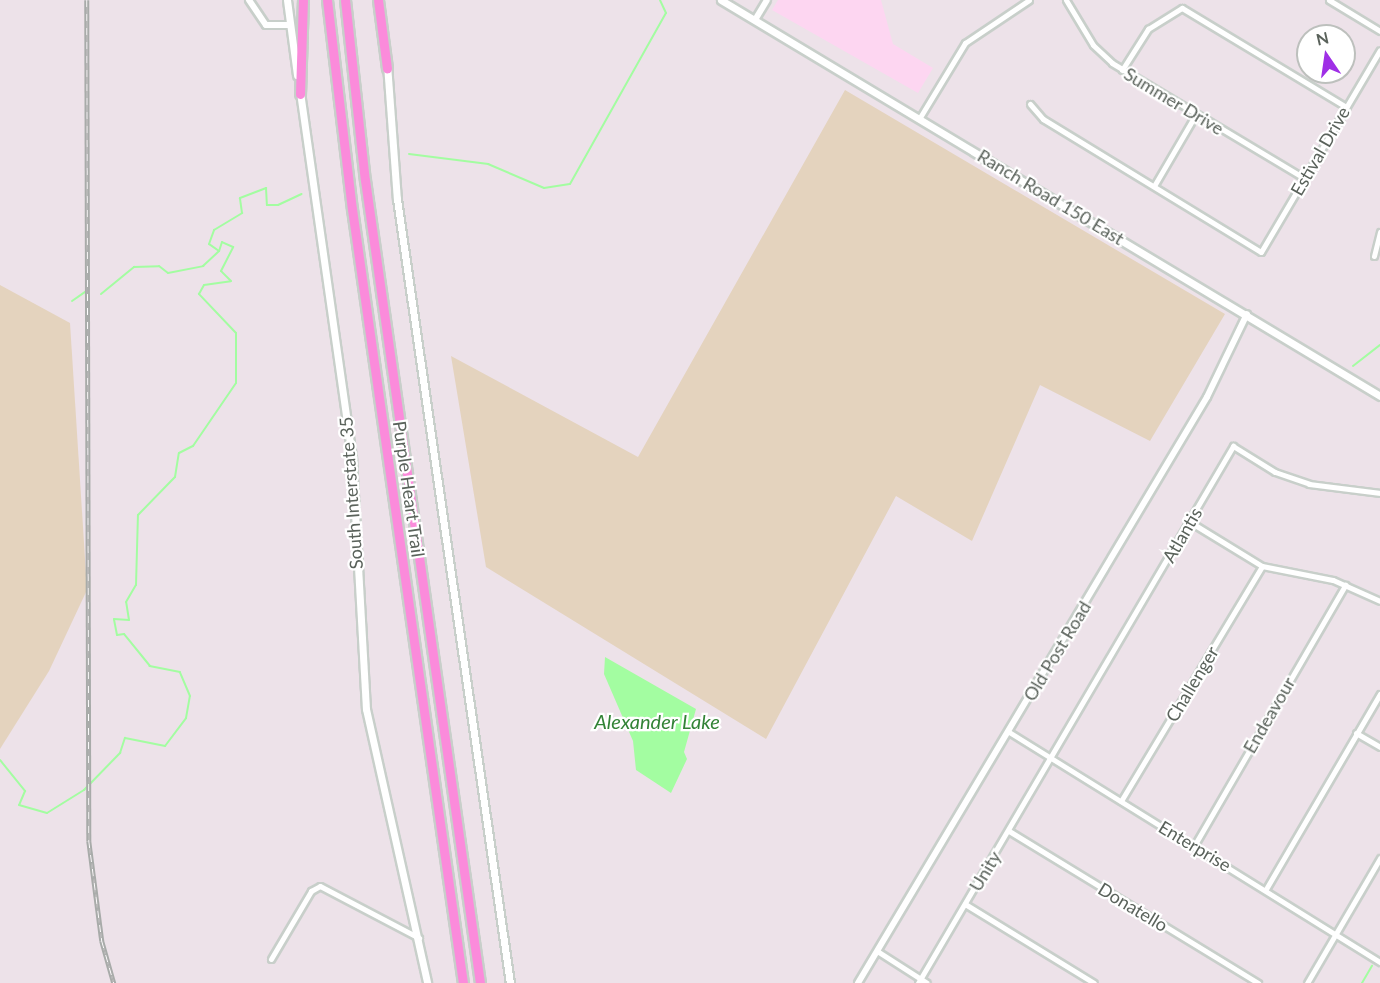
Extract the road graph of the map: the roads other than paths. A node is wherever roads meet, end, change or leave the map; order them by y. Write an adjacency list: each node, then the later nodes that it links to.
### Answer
1 (249, 0): 14 (street)
2 (287, 0): 14 (main road, South Interstate 35)
3 (303, 0): 19 (highway)
4 (327, 0): 53 (highway, Purple Heart Trail)
5 (345, 0): 54 (highway, Purple Heart Trail)
6 (378, 0): 17 (highway)
7 (383, 0): 17 (main road)
8 (721, 0): 13 (main road, Ranch Road 150 East)
9 (767, 0): 13 (street)
10 (1029, 0): 23 (street)
11 (1066, 0): 18 (street, Summer Drive)
12 (1329, 0): 15 (street)
13 (755, 20): 23 (main road, Ranch Road 150 East)
14 (290, 25): 19 (main road, South Interstate 35)
15 (1380, 31)
16 (1380, 50): 21 (street, Estival Drive)
17 (387, 68): 55 (main road)
18 (1122, 70): 21 (street); 22 (street, Summer Drive)
19 (300, 94): 47 (main road, South Interstate 35)
20 (1030, 104): 25 (street)
21 (1346, 107): 24 (street, Estival Drive)
22 (1196, 114): 24 (street, Summer Drive); 25 (street)
23 (919, 119): 28 (main road, Ranch Road 150 East)
24 (1304, 178): 25 (street, Estival Drive)
25 (1154, 186)
26 (1380, 232): 27 (street)
27 (1374, 256)
28 (1247, 314): 29 (main road, Ranch Road 150 East); 36 (street, Old Post Road)
29 (1380, 396)
30 (1380, 493): 31 (street, Atlantis)
31 (1190, 522): 32 (street); 39 (street, Atlantis)
32 (1262, 566): 33 (street); 40 (street, Challenger)
33 (1346, 585): 34 (street); 42 (street, Endeavour)
34 (1380, 602)
35 (1380, 694): 37 (street)
36 (1009, 732): 39 (street, Enterprise); 48 (street, Old Post Road)
37 (1356, 733): 38 (street); 44 (street)
38 (1380, 747)
39 (1050, 757): 40 (street, Enterprise); 41 (street, Unity)
40 (1121, 801): 42 (street, Enterprise)
41 (1009, 831): 45 (street, Unity); 59 (street, Donatello)
42 (1194, 846): 44 (street, Enterprise)
43 (1380, 858): 46 (street)
44 (1266, 889): 46 (street, Enterprise)
45 (965, 904): 51 (street, Unity); 58 (street)
46 (1335, 934): 50 (street, Enterprise); 60 (street)
47 (420, 938): 49 (street); 52 (main road, South Interstate 35)
48 (877, 951): 51 (street); 56 (street, Old Post Road)
49 (271, 958)
50 (1380, 962)
51 (919, 981): 57 (street)
52 (427, 983)
53 (464, 983)
54 (480, 983)
55 (510, 983)
56 (858, 983)
57 (927, 983)
58 (1094, 983)
59 (1258, 983)
60 (1307, 983)

